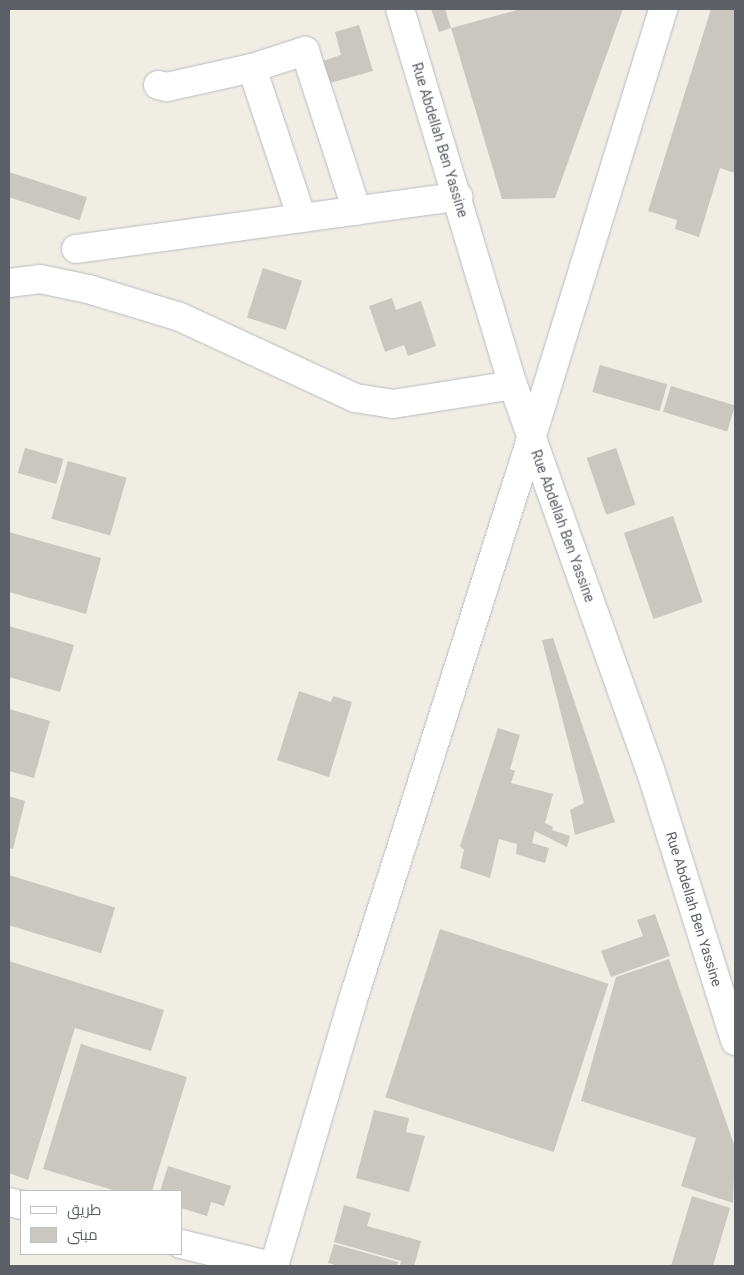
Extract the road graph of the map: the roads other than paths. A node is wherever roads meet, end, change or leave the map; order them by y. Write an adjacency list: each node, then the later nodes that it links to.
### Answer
1 (400, 9): 5 (street, Rue Abdellah Ben Yassine)
2 (663, 9): 11 (street)
3 (252, 68): 4 (street); 6 (street); 7 (street)
4 (158, 85)
5 (458, 197): 6 (street); 10 (street, Rue Abdellah Ben Yassine)
6 (356, 211): 7 (street)
7 (302, 218): 8 (street)
8 (76, 249)
9 (9, 283): 10 (street)
10 (513, 385): 11 (street, Rue Abdellah Ben Yassine)
11 (532, 439): 12 (street, Rue Abdellah Ben Yassine); 14 (street)
12 (735, 1041)
13 (182, 1244): 14 (street)
14 (273, 1266)

